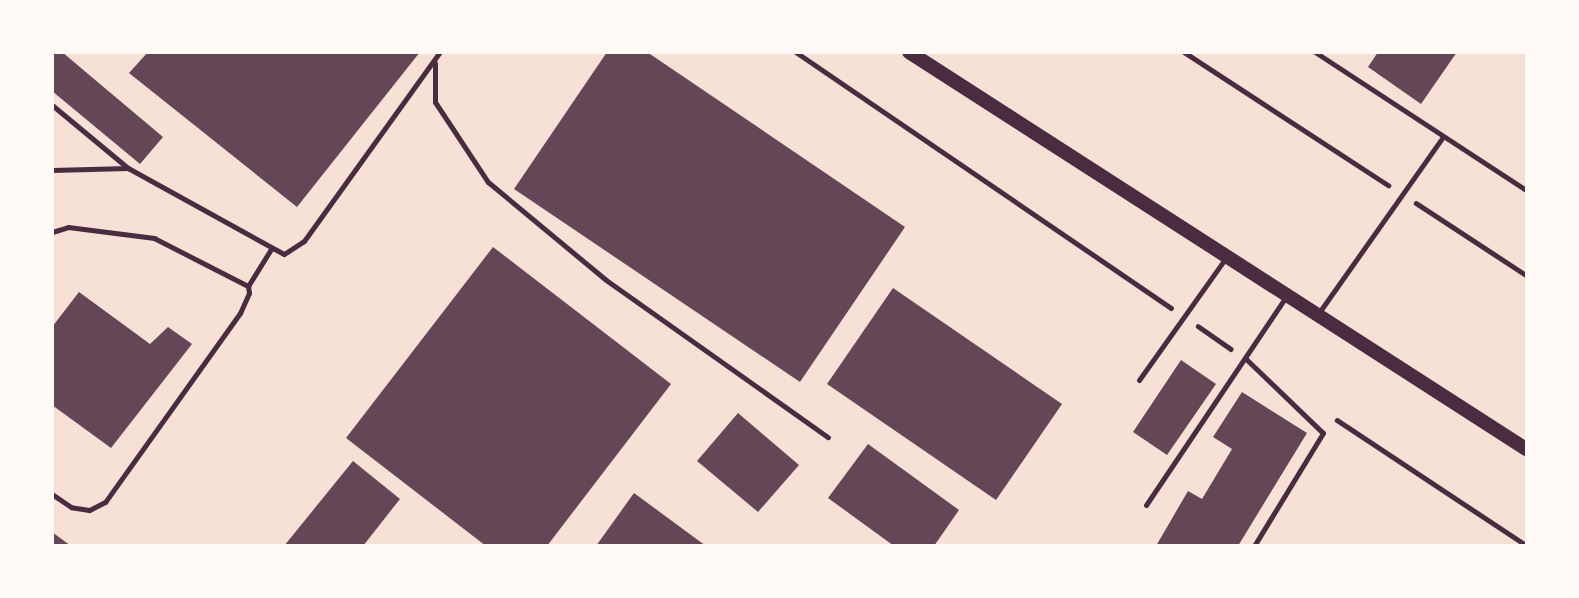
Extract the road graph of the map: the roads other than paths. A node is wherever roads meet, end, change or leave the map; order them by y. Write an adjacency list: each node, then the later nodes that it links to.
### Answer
1 (440, 52): 6 (lane)
2 (909, 52): 14 (main road)
3 (1315, 52): 5 (lane)
4 (1334, 52): 5 (lane)
5 (1328, 60): 8 (lane)
6 (435, 63): 13 (lane); 20 (lane)
7 (52, 105): 9 (lane)
8 (1443, 136): 11 (lane); 17 (lane)
9 (128, 168): 10 (lane); 13 (lane)
10 (52, 170)
11 (1527, 190)
12 (52, 232): 15 (lane)
13 (271, 249): 15 (lane)
14 (1227, 257): 16 (main road); 19 (lane)
15 (248, 286): 22 (lane)
16 (1287, 295): 17 (main road); 18 (lane)
17 (1317, 314): 21 (main road)
18 (1245, 358): 23 (lane); 24 (lane)
19 (1139, 380)
20 (828, 437)
21 (1527, 449)
22 (52, 494)
23 (1146, 505)
24 (1254, 545)

